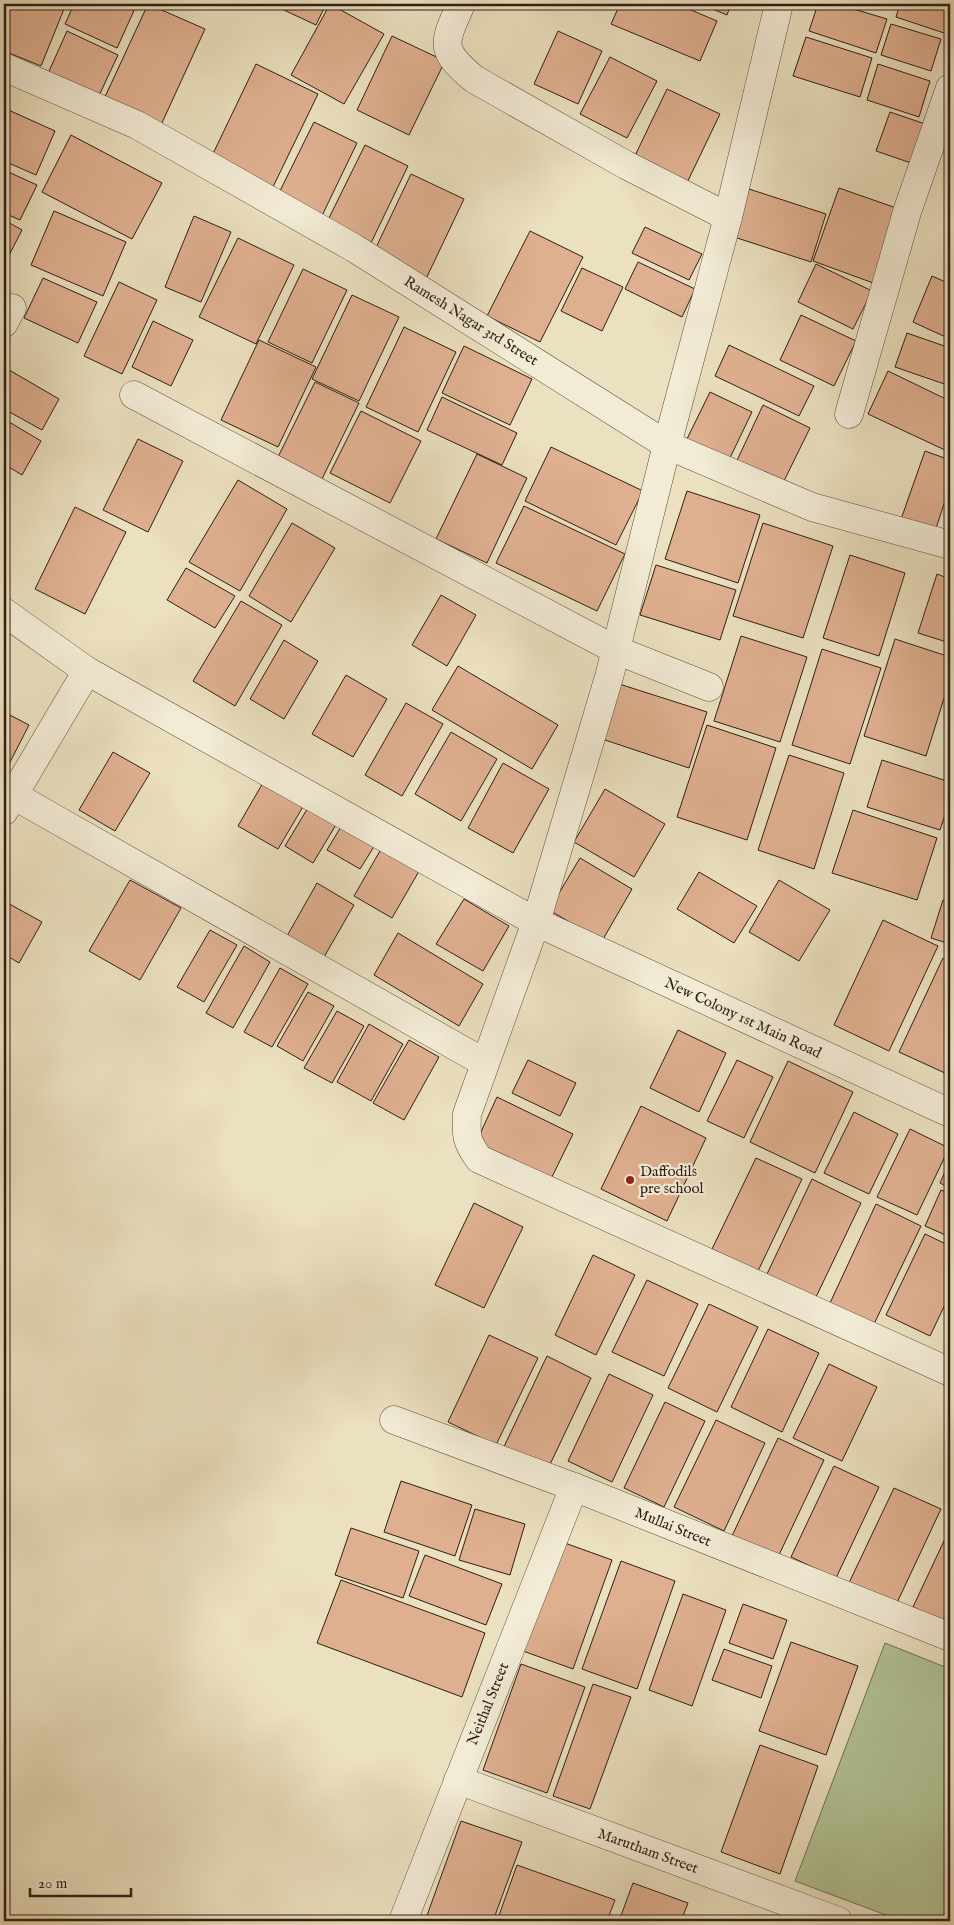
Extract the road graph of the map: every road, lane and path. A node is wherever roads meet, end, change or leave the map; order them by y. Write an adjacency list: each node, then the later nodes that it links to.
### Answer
1 (461, 4): 5 (street)
2 (779, 4): 5 (street)
3 (4, 67): 8 (street, Ramesh Nagar 3rd Street)
4 (950, 88): 7 (street)
5 (728, 217): 8 (street)
6 (134, 395): 11 (street)
7 (848, 414)
8 (667, 445): 9 (street, Ramesh Nagar 3rd Street); 11 (street)
9 (950, 545)
10 (4, 612): 12 (street, New Colony 1st Main Road)
11 (616, 650): 13 (street); 15 (street)
12 (87, 671): 14 (street); 15 (street, New Colony 1st Main Road)
13 (708, 687)
14 (8, 803): 16 (street)
15 (536, 922): 16 (street); 17 (street, New Colony 1st Main Road)
16 (485, 1063): 18 (street)
17 (950, 1113)
18 (950, 1372)
19 (394, 1420): 20 (street, Mullai Street)
20 (574, 1487): 21 (street, Mullai Street); 22 (street, Neithal Street)
21 (950, 1637)
22 (458, 1780): 23 (street, Neithal Street); 24 (street, Marutham Street)
23 (403, 1921)
24 (838, 1921)

